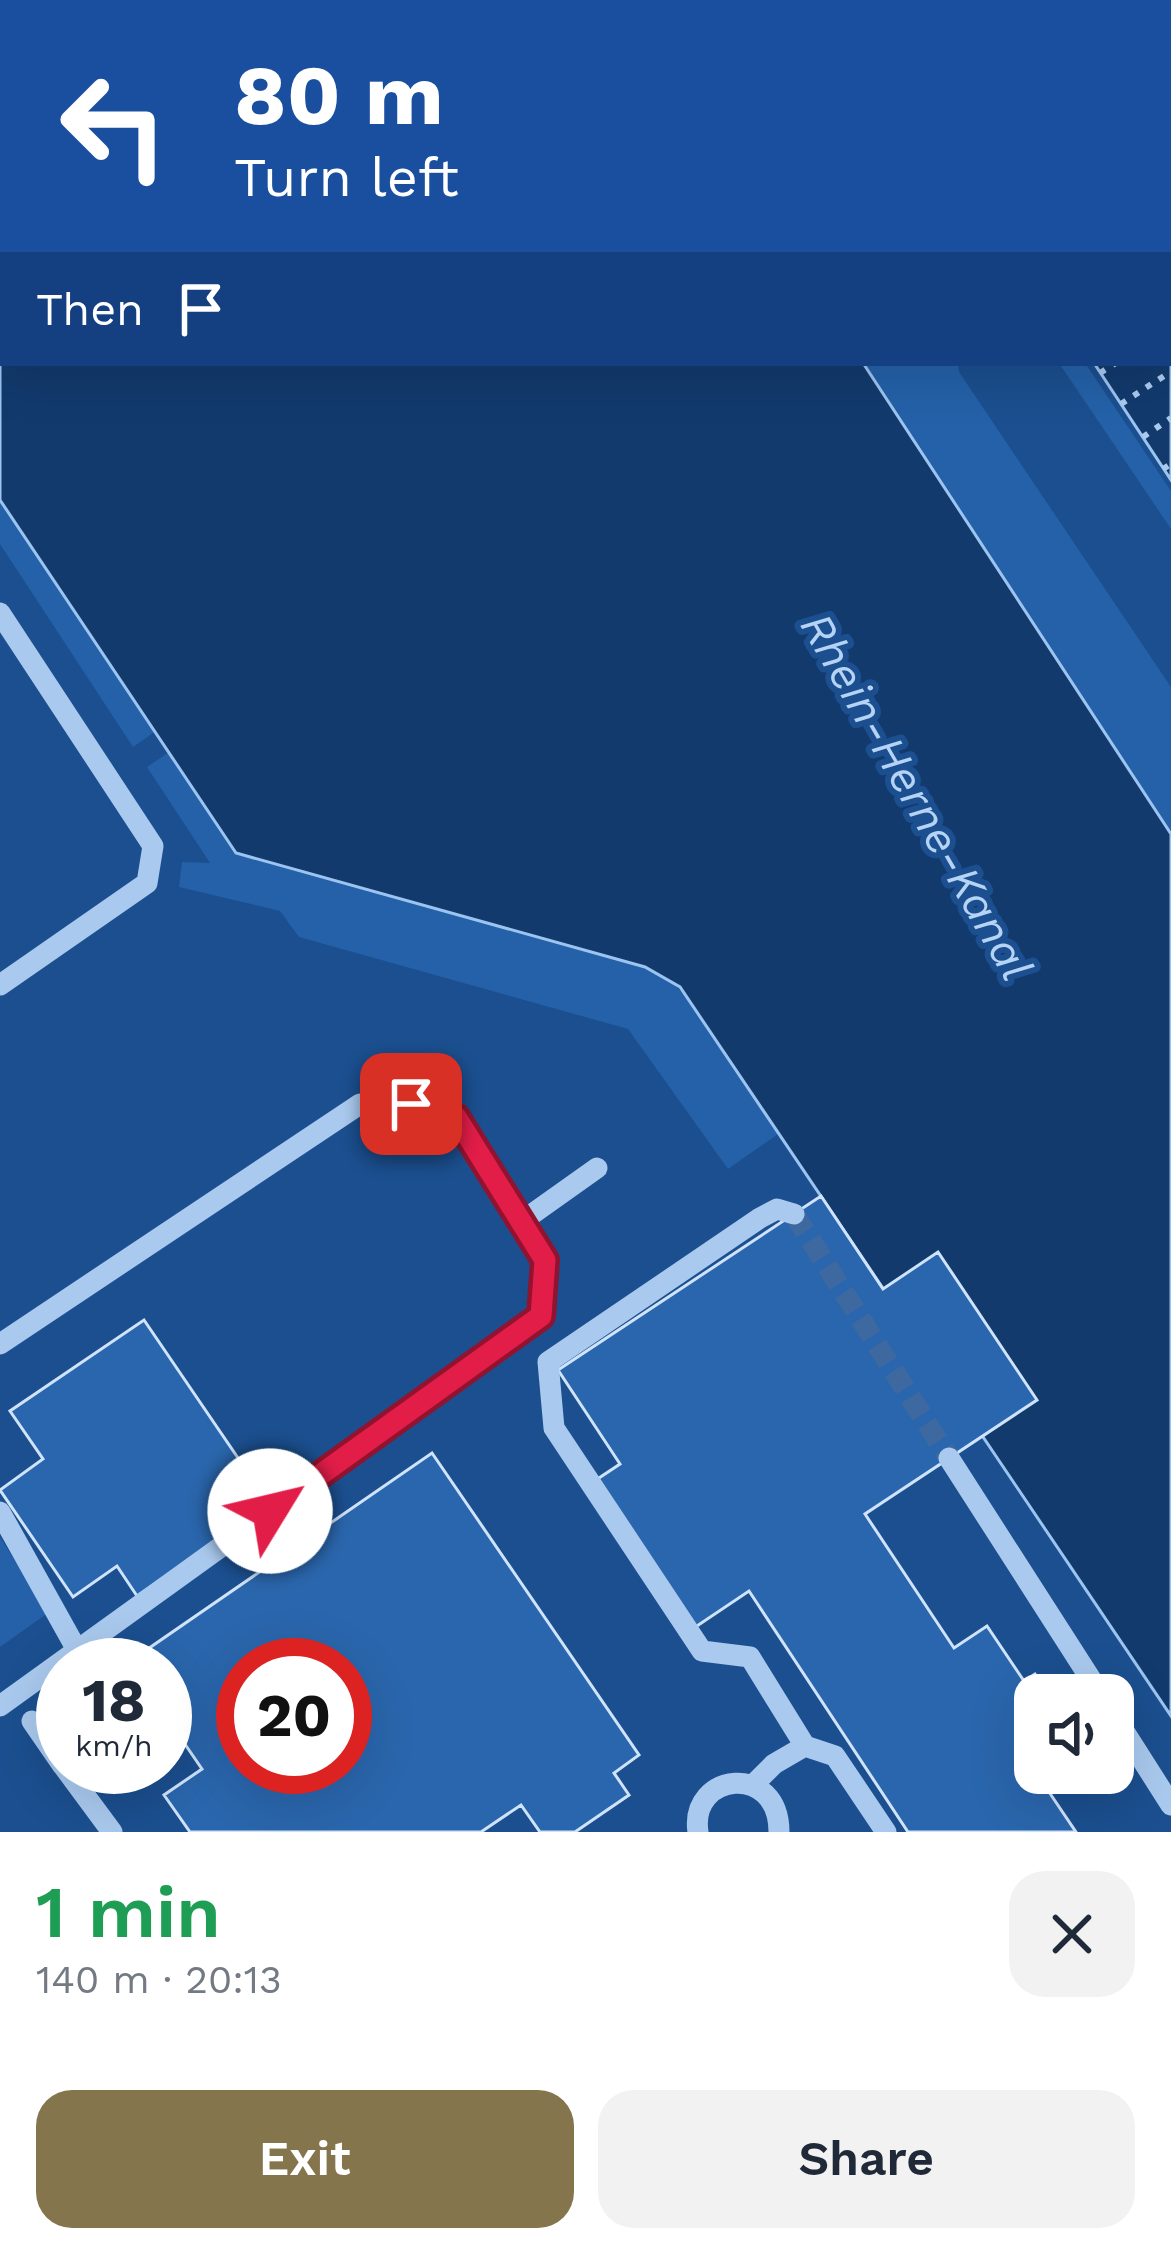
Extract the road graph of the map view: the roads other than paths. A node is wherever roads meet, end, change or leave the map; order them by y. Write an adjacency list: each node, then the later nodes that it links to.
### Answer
1 (0, 613): 2 (street)
2 (0, 985)
3 (597, 1168): 5 (street)
4 (794, 1214): 16 (street)
5 (521, 1222): 6 (street); 10 (street)
6 (0, 1344)
7 (949, 1458): 11 (street)
8 (0, 1512): 9 (street)
9 (70, 1638)
10 (94, 1638)
11 (1088, 1674)
12 (36, 1680): 13 (street)
13 (0, 1706)
14 (32, 1721): 15 (street)
15 (36, 1727)
16 (805, 1746): 18 (street); 24 (street)
17 (1134, 1747): 20 (street)
18 (753, 1785): 21 (street); 23 (street)
19 (84, 1794): 22 (street)
20 (1171, 1804)
21 (692, 1830)
22 (112, 1832)
23 (779, 1832)
24 (886, 1832)

